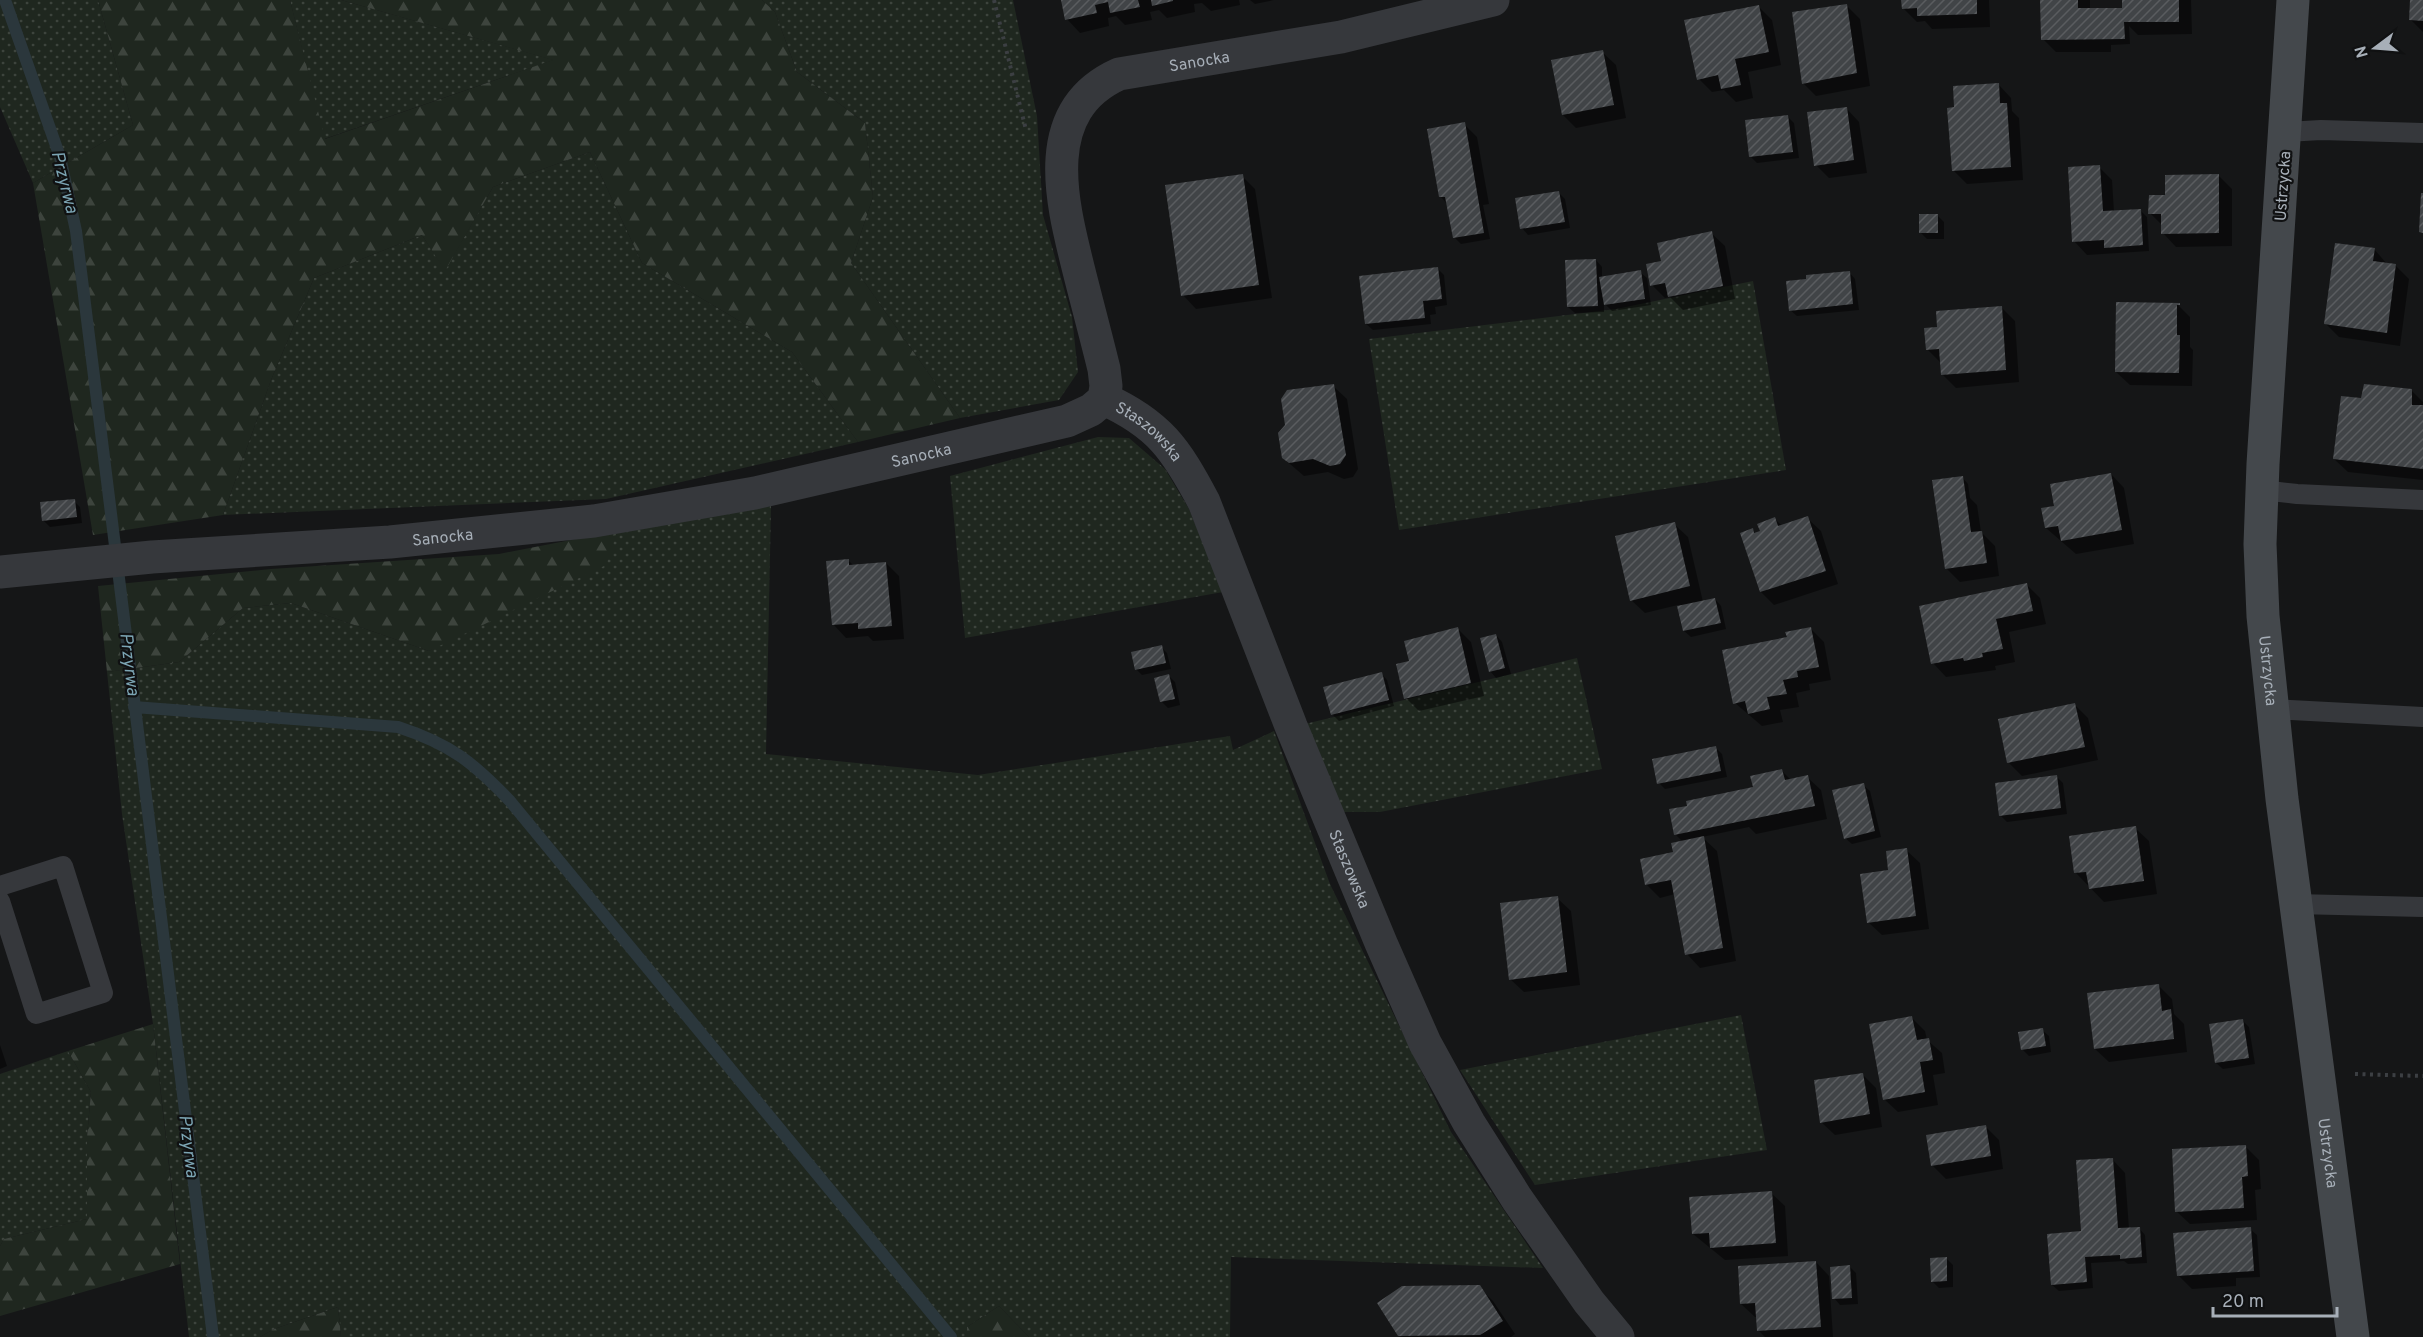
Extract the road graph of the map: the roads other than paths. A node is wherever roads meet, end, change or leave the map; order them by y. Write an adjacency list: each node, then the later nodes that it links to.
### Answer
1 (1493, 0): 5 (street, Sanocka)
2 (2293, 0): 3 (street, Ustrzycka)
3 (2286, 132): 4 (lane); 6 (street, Ustrzycka)
4 (2423, 133)
5 (1104, 399): 8 (street, Sanocka); 16 (street, Staszowska)
6 (2262, 490): 7 (lane); 9 (street, Ustrzycka)
7 (2423, 500)
8 (0, 572)
9 (2273, 709): 10 (lane); 13 (street, Ustrzycka)
10 (2423, 717)
11 (0, 886): 15 (lane)
12 (0, 901): 15 (lane)
13 (2295, 904): 14 (lane); 17 (street, Ustrzycka)
14 (2423, 907)
15 (8, 956)
16 (1618, 1337)
17 (2353, 1337)

